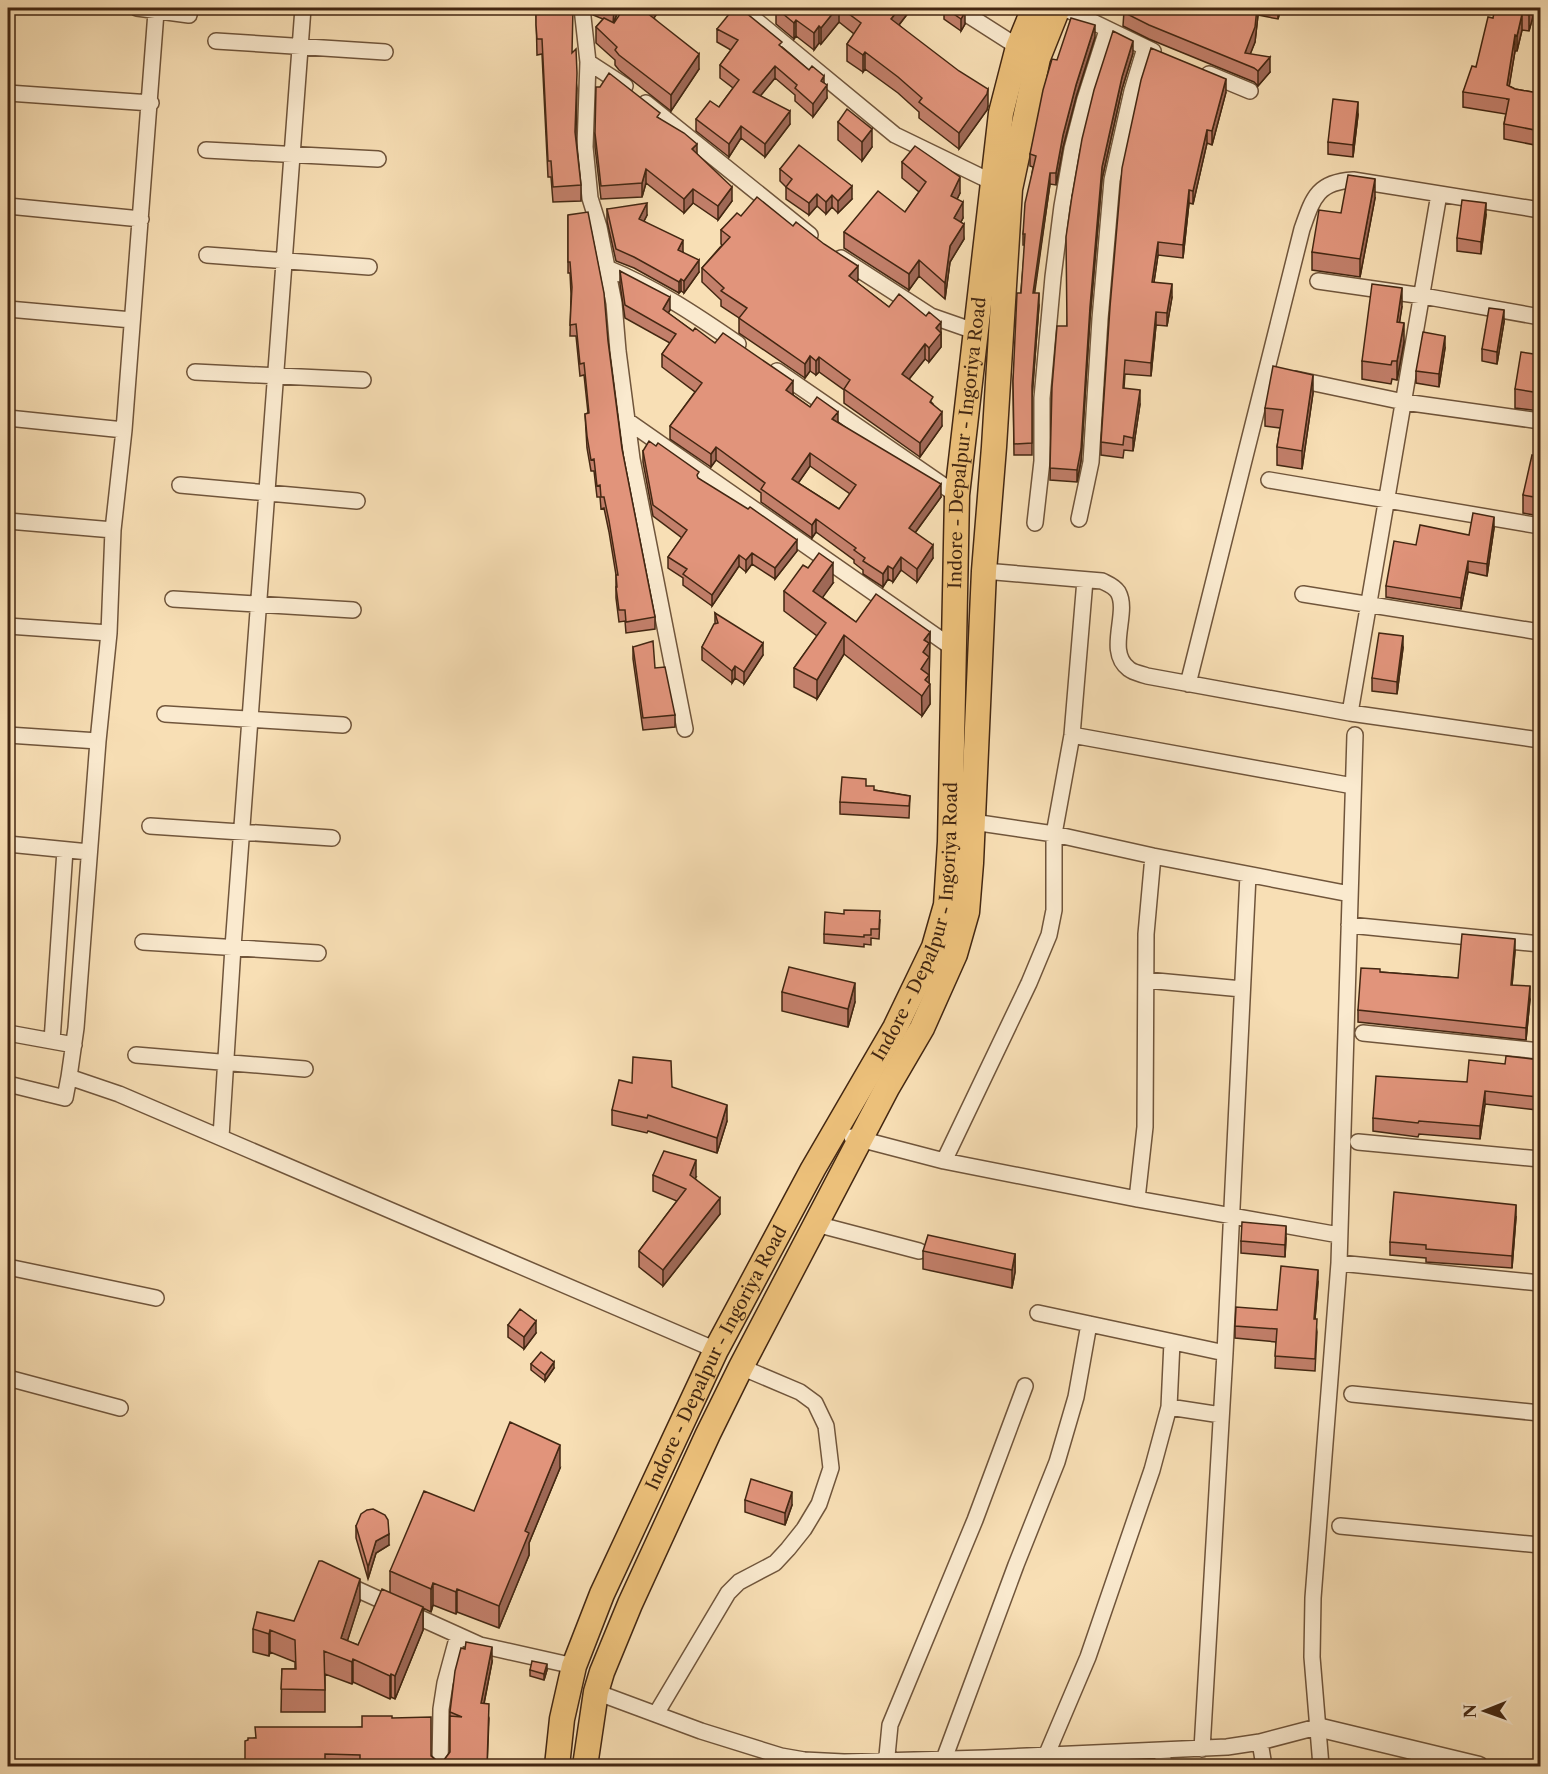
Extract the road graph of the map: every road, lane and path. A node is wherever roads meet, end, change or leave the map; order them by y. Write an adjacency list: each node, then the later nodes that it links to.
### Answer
1 (137, 8): 9 (street)
2 (303, 8): 13 (street)
3 (582, 8): 18 (street)
4 (741, 8): 26 (street)
5 (957, 8): 14 (street)
6 (1034, 8): 14 (main road, Indore - Depalpur - Ingoriya Road)
7 (1058, 8): 61 (main road, Indore - Depalpur - Ingoriya Road)
8 (1064, 8): 11 (street)
9 (156, 12): 10 (street); 22 (street)
10 (189, 15)
11 (1107, 30): 15 (street); 58 (street)
12 (216, 41): 13 (street)
13 (300, 46): 16 (street); 24 (street)
14 (1018, 47): 26 (main road, Indore - Depalpur - Ingoriya Road)
15 (1145, 48): 17 (street); 56 (street)
16 (385, 52)
17 (1166, 57)
18 (588, 62): 34 (street); 40 (street)
19 (1198, 70): 20 (street)
20 (1250, 91)
21 (8, 93): 22 (street)
22 (151, 103): 30 (street)
23 (206, 150): 24 (street)
24 (292, 154): 25 (street); 32 (street)
25 (378, 159)
26 (992, 182): 40 (main road, Indore - Depalpur - Ingoriya Road)
27 (1439, 194): 29 (street); 36 (street); 72 (street)
28 (8, 206): 30 (street)
29 (1540, 210)
30 (141, 219): 39 (street)
31 (207, 255): 32 (street)
32 (284, 261): 33 (street); 42 (street)
33 (369, 267)
34 (607, 268): 48 (street); 53 (street)
35 (1318, 281): 36 (street)
36 (1423, 296): 38 (street); 45 (street)
37 (8, 309): 39 (street)
38 (1540, 317)
39 (132, 320): 49 (street)
40 (977, 332): 53 (main road, Indore - Depalpur - Ingoriya Road)
41 (195, 372): 42 (street)
42 (276, 376): 44 (street); 52 (street)
43 (1295, 379): 45 (street)
44 (363, 380)
45 (1404, 402): 47 (street); 55 (street)
46 (8, 418): 49 (street)
47 (1540, 421)
48 (629, 422): 71 (street); 77 (street)
49 (124, 430): 60 (street)
50 (1269, 480): 55 (street)
51 (180, 485): 52 (street)
52 (267, 492): 54 (street); 65 (street)
53 (957, 495): 71 (main road, Indore - Depalpur - Ingoriya Road)
54 (357, 501)
55 (1387, 501): 59 (street); 66 (street)
56 (1079, 519)
57 (8, 521): 60 (street)
58 (1035, 523)
59 (1540, 526)
60 (113, 530): 70 (street)
61 (984, 571): 62 (street); 84 (main road, Indore - Depalpur - Ingoriya Road)
62 (1084, 579): 72 (street); 79 (street)
63 (1303, 594): 66 (street)
64 (173, 599): 65 (street)
65 (259, 604): 67 (street); 75 (street)
66 (1369, 605): 69 (street); 73 (street)
67 (353, 610)
68 (8, 626): 70 (street)
69 (1540, 632)
70 (109, 633): 82 (street)
71 (953, 648): 112 (main road, Indore - Depalpur - Ingoriya Road)
72 (1188, 684): 73 (street)
73 (1350, 713): 81 (street)
74 (165, 714): 75 (street)
75 (250, 719): 76 (street); 86 (street)
76 (343, 725)
77 (685, 729)
78 (8, 735): 82 (street)
79 (1072, 735): 83 (street); 87 (street)
80 (1355, 735): 83 (street)
81 (1540, 740)
82 (98, 741): 91 (street)
83 (1353, 786): 94 (street)
84 (973, 822): 87 (street); 114 (main road, Indore - Depalpur - Ingoriya Road)
85 (150, 826): 86 (street)
86 (241, 832): 88 (street); 98 (street)
87 (1054, 834): 92 (street); 117 (street)
88 (332, 838)
89 (8, 844): 90 (street)
90 (65, 850): 91 (street); 104 (street)
91 (89, 852): 105 (street)
92 (1153, 856): 93 (street); 100 (street)
93 (1248, 875): 94 (street); 101 (street)
94 (1350, 894): 95 (street)
95 (1349, 925): 97 (street); 121 (street)
96 (143, 942): 98 (street)
97 (1540, 944)
98 (233, 947): 99 (street); 108 (street)
99 (318, 952)
100 (1146, 980): 101 (street); 118 (street)
101 (1242, 989): 119 (street)
102 (8, 1033): 104 (street)
103 (1363, 1034): 106 (street)
104 (52, 1041): 105 (street)
105 (74, 1045): 110 (street)
106 (1540, 1051)
107 (136, 1055): 108 (street)
108 (226, 1062): 109 (street); 113 (street)
109 (305, 1069)
110 (69, 1077): 111 (street); 113 (street)
111 (8, 1084)
112 (835, 1131): 114 (street); 130 (main road, Indore - Depalpur - Ingoriya Road)
113 (221, 1137): 130 (street)
114 (860, 1140): 117 (street); 120 (main road, Indore - Depalpur - Ingoriya Road)
115 (1358, 1142): 116 (street)
116 (1540, 1159)
117 (944, 1161): 118 (street)
118 (1137, 1199): 119 (street)
119 (1231, 1215): 121 (street); 131 (street)
120 (816, 1224): 122 (street); 132 (main road, Indore - Depalpur - Ingoriya Road)
121 (1339, 1235): 123 (street)
122 (919, 1251)
123 (1339, 1263): 125 (street); 147 (street)
124 (8, 1267): 126 (street)
125 (1540, 1282)
126 (156, 1298)
127 (1038, 1313): 128 (street)
128 (1089, 1324): 129 (street); 152 (street)
129 (1172, 1342): 131 (street); 136 (street)
130 (716, 1350): 144 (main road, Indore - Depalpur - Ingoriya Road)
131 (1225, 1353): 139 (street)
132 (741, 1367): 145 (main road, Indore - Depalpur - Ingoriya Road); 146 (street)
133 (8, 1378): 137 (street)
134 (1025, 1386): 155 (street)
135 (1352, 1394): 138 (street)
136 (1169, 1407): 139 (street); 151 (street)
137 (120, 1408)
138 (1540, 1413)
139 (1221, 1415): 149 (street)
140 (1340, 1526): 141 (street)
141 (1540, 1545)
142 (331, 1577): 143 (street)
143 (458, 1635): 144 (street); 156 (street)
144 (574, 1666): 157 (main road, Indore - Depalpur - Ingoriya Road)
145 (596, 1692): 146 (street); 158 (main road, Indore - Depalpur - Ingoriya Road)
146 (656, 1714): 153 (street)
147 (1317, 1727): 148 (street); 161 (street); 162 (street)
148 (1260, 1742): 149 (street); 160 (street)
149 (1202, 1749): 150 (street)
150 (1162, 1750): 151 (street); 159 (street)
151 (1046, 1756): 154 (street)
152 (945, 1759): 154 (street); 155 (street)
153 (794, 1762): 155 (street)
154 (985, 1762)
155 (886, 1763)
156 (440, 1767)
157 (557, 1767)
158 (585, 1767)
159 (1164, 1767)
160 (1264, 1767)
161 (1321, 1767)
162 (1479, 1767)

